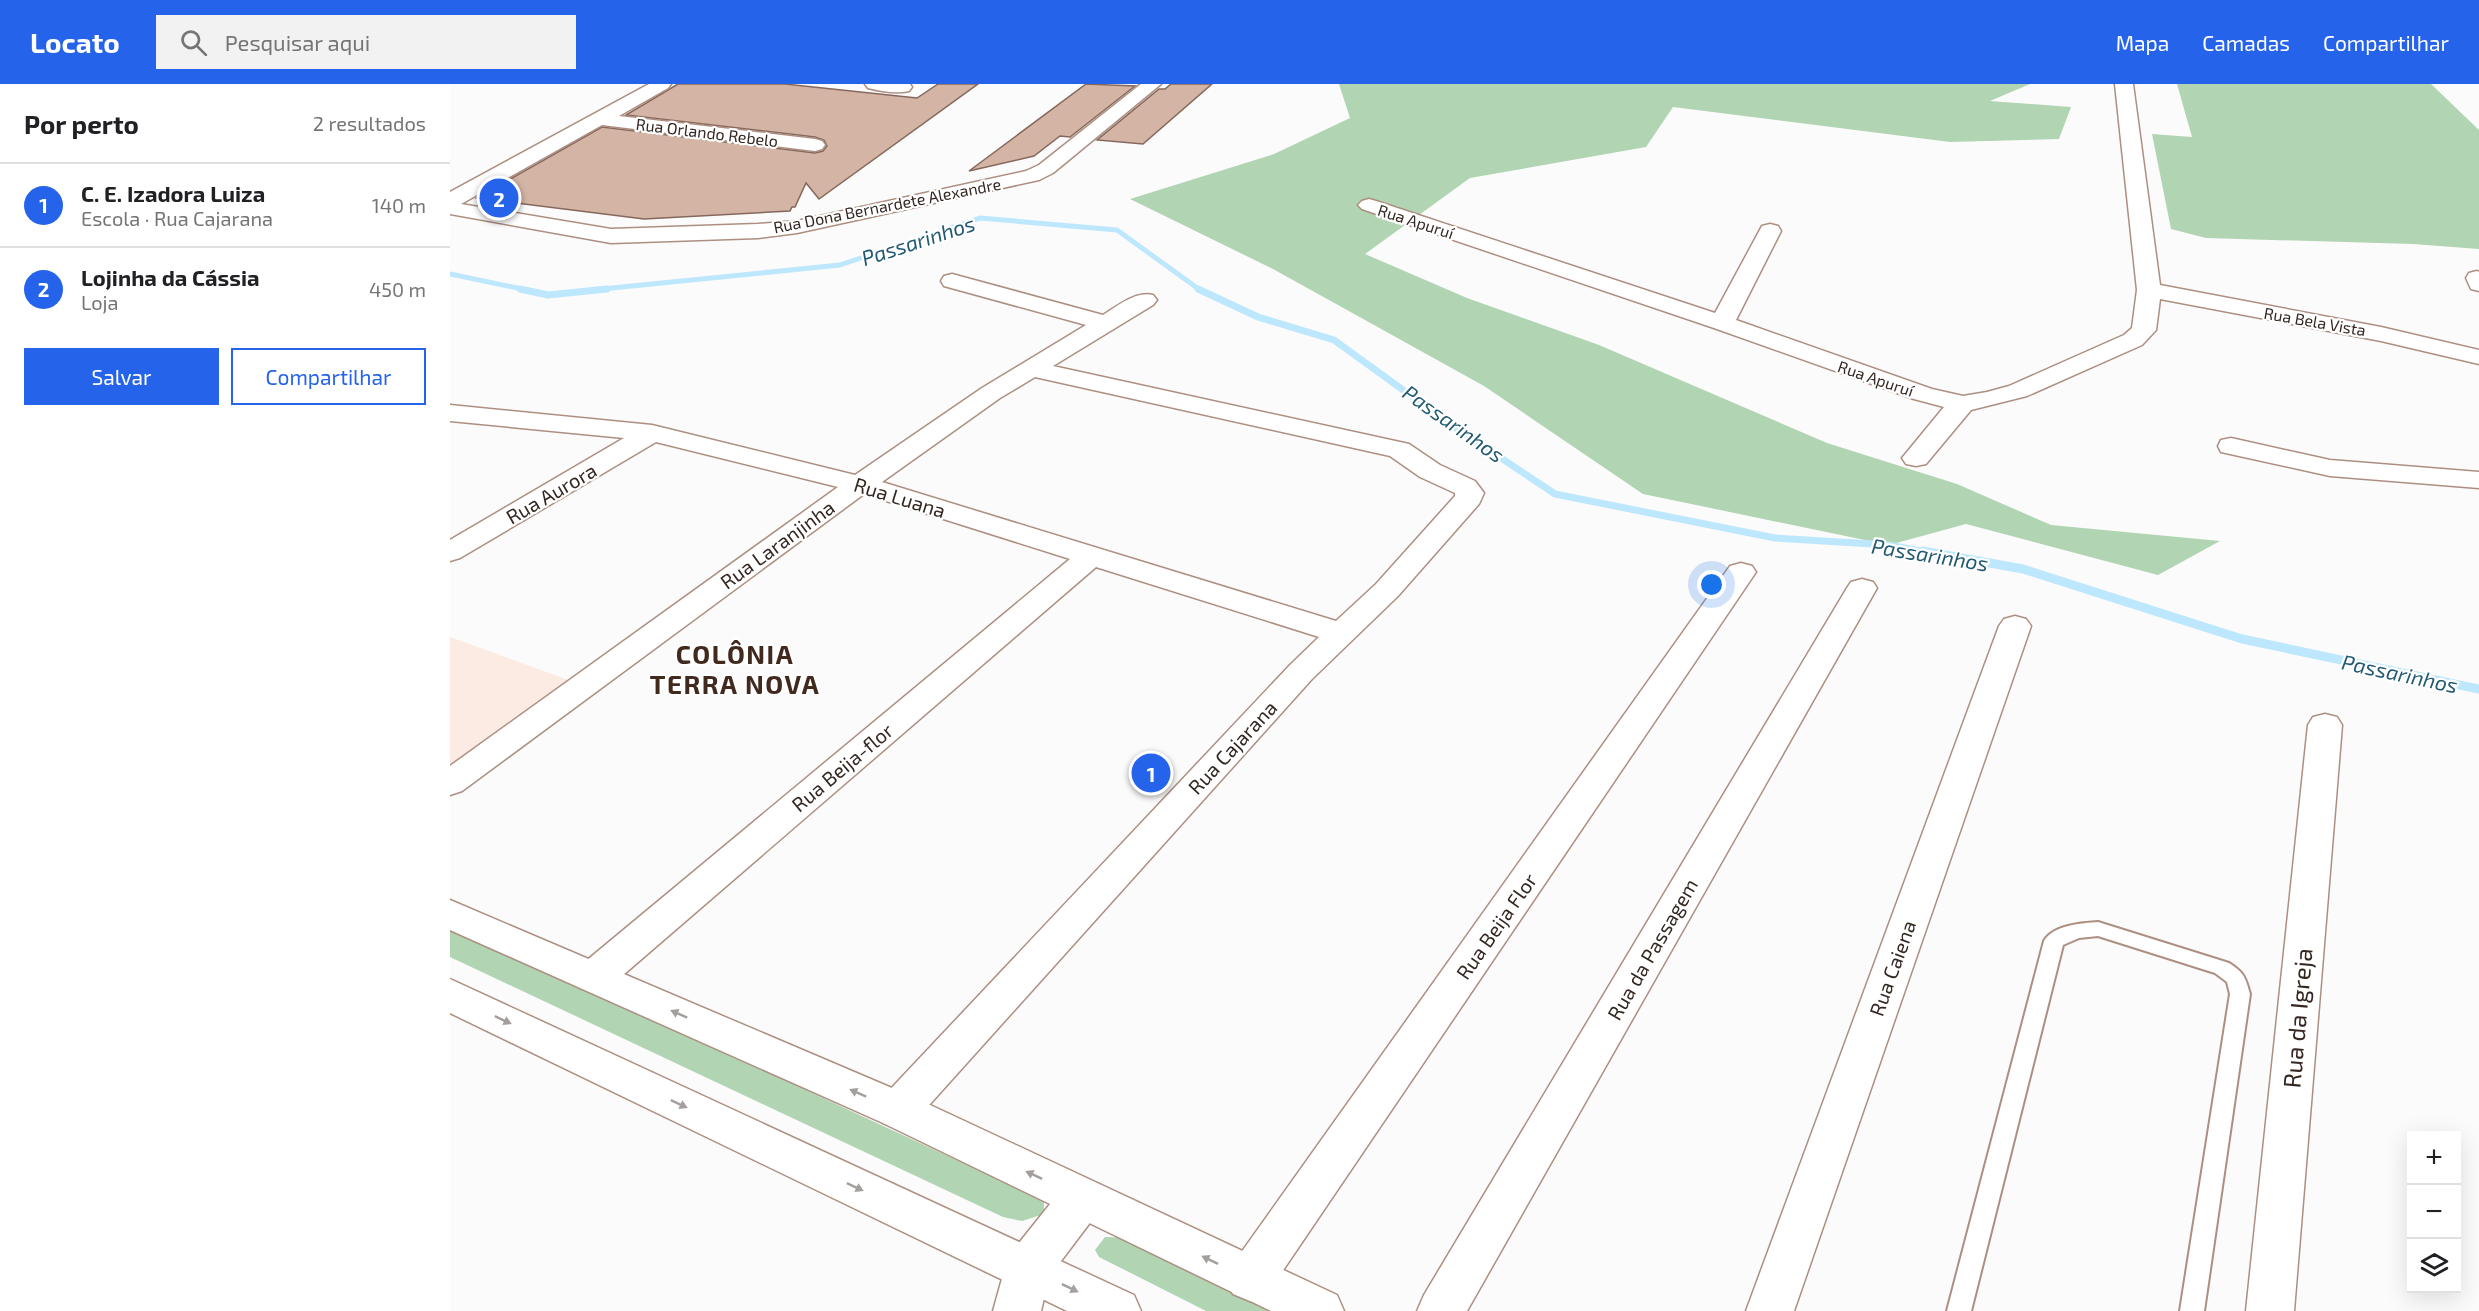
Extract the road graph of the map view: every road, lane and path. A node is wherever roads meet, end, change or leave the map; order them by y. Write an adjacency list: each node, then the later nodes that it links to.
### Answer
1 (662, 84): 6 (street)
2 (874, 84): 5 (street)
3 (1152, 84): 10 (street, Rua Dona Bernardete Alexandre)
4 (2124, 84): 13 (street, Rua Apuruí)
5 (903, 87)
6 (599, 119): 7 (street, Rua Orlando Rebelo); 8 (street)
7 (815, 145)
8 (450, 201)
9 (1369, 205): 15 (street, Rua Apuruí)
10 (450, 208)
11 (1770, 231): 15 (street)
12 (952, 281): 16 (street)
13 (2149, 290): 17 (street, Rua Bela Vista); 19 (street, Rua Apuruí)
14 (1145, 300): 16 (street, Rua Laranjinha)
15 (1722, 323): 19 (street, Rua Apuruí)
16 (1108, 324): 18 (street, Rua Laranjinha)
17 (2479, 357)
18 (1032, 369): 25 (street, Rua Laranjinha); 31 (street, Rua Cajarana)
19 (1964, 404): 23 (street)
20 (450, 413): 21 (street, Rua Luana)
21 (652, 433): 25 (street, Rua Luana); 26 (street, Rua Aurora)
22 (2231, 446): 24 (street)
23 (1916, 458)
24 (2479, 480)
25 (860, 484): 27 (street, Rua Luana); 33 (street, Rua Laranjinha)
26 (450, 552)
27 (1090, 556): 31 (street, Rua Luana); 35 (street, Rua Beija-flor)
28 (1741, 572): 39 (street, Rua Beija Flor)
29 (1862, 588): 43 (street, Rua da Passagem)
30 (2015, 626): 44 (street, Rua Caiena)
31 (1340, 633): 37 (street, Rua Cajarana)
32 (2325, 725): 47 (street, Rua da Igreja)
33 (450, 783)
34 (450, 914): 35 (street)
35 (594, 977): 37 (street, one-way to 35)
36 (450, 995): 40 (street, one-way to 40)
37 (898, 1110): 38 (street, one-way to 37)
38 (1082, 1198): 39 (street, one-way to 38); 40 (street)
39 (1250, 1279): 42 (street)
40 (1022, 1290): 41 (street, one-way to 41)
41 (1117, 1311)
42 (1320, 1311)
43 (1442, 1311)
44 (1770, 1311)
45 (1959, 1311): 46 (lane)
46 (2192, 1311)
47 (2270, 1311)

